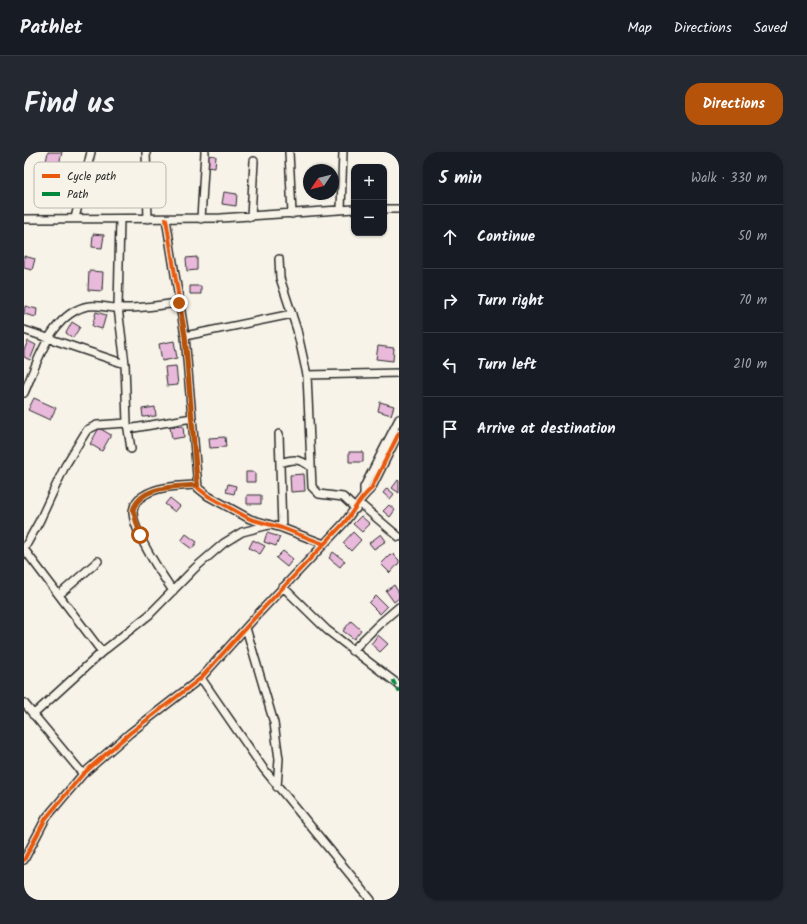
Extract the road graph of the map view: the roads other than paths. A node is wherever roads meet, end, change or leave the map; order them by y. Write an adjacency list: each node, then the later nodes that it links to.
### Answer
1 (91, 152): 7 (street)
2 (146, 152): 8 (street)
3 (205, 152): 22 (street)
4 (289, 152): 15 (street)
5 (343, 152): 11 (street)
6 (254, 161): 16 (street)
7 (89, 162)
8 (146, 162)
9 (77, 208): 17 (street)
10 (148, 208): 20 (street)
11 (341, 209): 12 (street); 15 (street)
12 (351, 209)
13 (387, 209): 14 (street)
14 (399, 209)
15 (292, 214): 16 (street)
16 (251, 217): 22 (street)
17 (75, 218): 18 (street); 19 (street)
18 (24, 219)
19 (120, 219): 20 (street); 25 (street)
20 (148, 219): 21 (street)
21 (166, 219): 22 (street); 24 (street)
22 (201, 219)
23 (279, 258): 26 (street)
24 (179, 303): 25 (street); 28 (street)
25 (118, 308): 29 (street); 30 (street)
26 (292, 314): 28 (street); 32 (street)
27 (24, 330): 29 (street)
28 (185, 336): 34 (street)
29 (49, 338): 30 (street); 33 (street)
30 (125, 364): 36 (street)
31 (399, 373): 32 (street)
32 (307, 375): 41 (street)
33 (24, 393)
34 (192, 418): 36 (street); 42 (street)
35 (399, 421): 43 (street)
36 (128, 426): 39 (street); 49 (street)
37 (399, 433): 43 (street)
38 (279, 434): 40 (street)
39 (131, 449)
40 (280, 463): 41 (street); 46 (street)
41 (311, 467): 44 (street)
42 (197, 485): 45 (street); 52 (street)
43 (364, 494): 44 (street)
44 (357, 506): 47 (street); 48 (street)
45 (269, 525): 46 (street); 52 (street)
46 (282, 528): 48 (street)
47 (399, 536)
48 (324, 544): 51 (street)
49 (24, 549): 53 (street)
50 (98, 561): 53 (street)
51 (283, 587): 55 (street); 56 (street)
52 (173, 591): 57 (street)
53 (60, 594): 57 (street)
54 (399, 607): 56 (street)
55 (246, 628): 58 (street); 63 (street)
56 (352, 651): 59 (street)
57 (102, 652): 61 (street)
58 (201, 678): 62 (street); 63 (street)
59 (399, 685)
60 (24, 703): 61 (street)
61 (33, 715): 62 (street)
62 (83, 774): 64 (street)
63 (277, 787): 65 (street)
64 (24, 860)
65 (371, 900)

